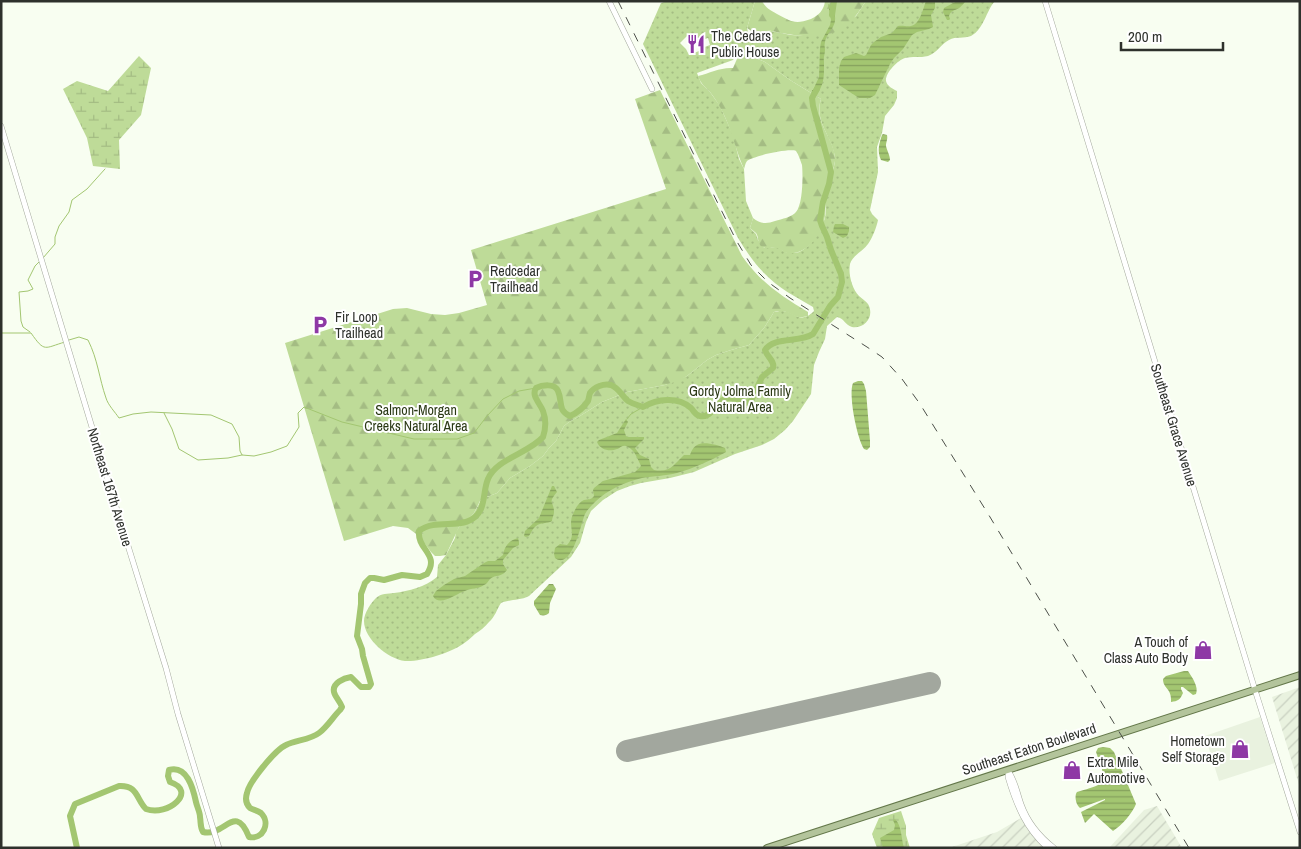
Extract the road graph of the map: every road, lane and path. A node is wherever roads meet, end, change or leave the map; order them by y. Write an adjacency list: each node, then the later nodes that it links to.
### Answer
1 (609, 1): 3 (street)
2 (1045, 1): 6 (street, Southeast Grace Avenue)
3 (652, 89)
4 (1, 126): 9 (street, Northeast 167th Avenue)
5 (1300, 675): 6 (main road, Southeast Eaton Boulevard)
6 (1255, 690): 7 (main road, Southeast Eaton Boulevard); 8 (street, Southeast Grace Avenue)
7 (1008, 771): 10 (main road, Southeast Eaton Boulevard); 11 (street); 12 (street)
8 (1300, 832)
9 (219, 848)
10 (767, 848)
11 (1048, 848)
12 (1054, 848)

